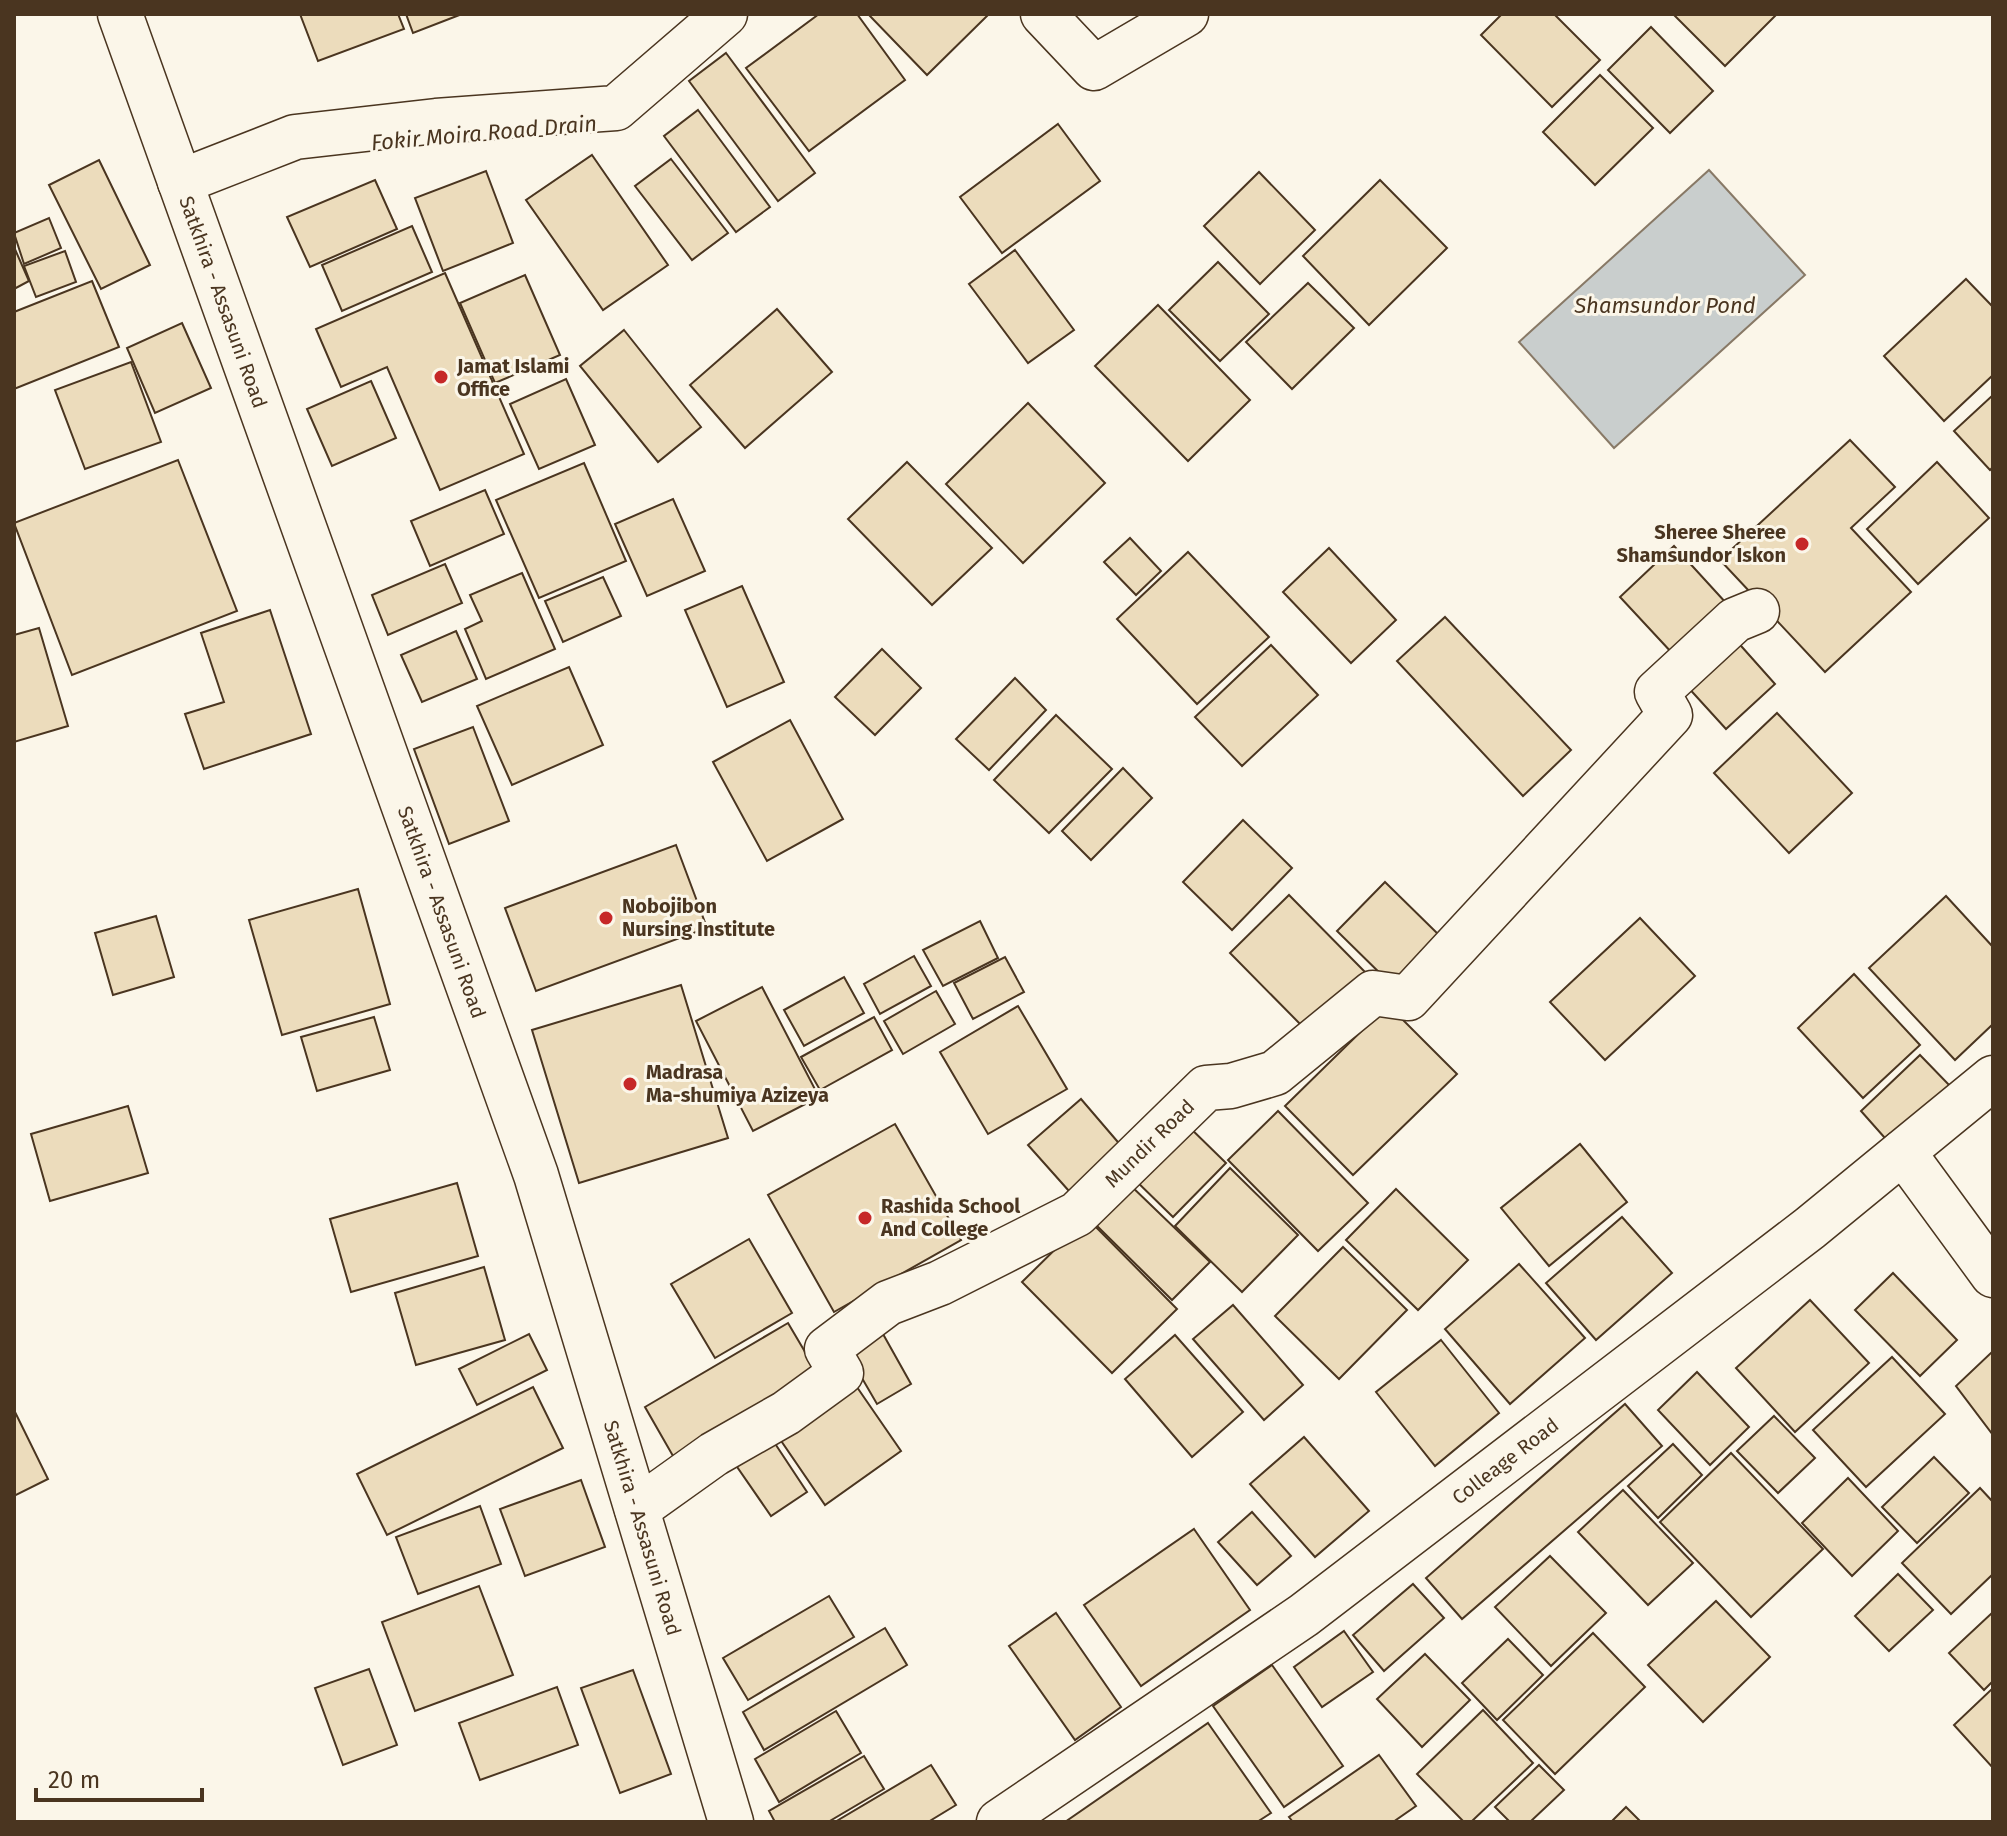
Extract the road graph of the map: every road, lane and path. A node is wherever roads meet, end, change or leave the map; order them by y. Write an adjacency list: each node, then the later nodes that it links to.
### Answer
1 (120, 14): 5 (street, Satkhira - Assasuni Road)
2 (725, 14): 5 (street)
3 (1043, 14): 4 (street)
4 (1186, 14)
5 (180, 182): 10 (street, Satkhira - Assasuni Road)
6 (1757, 611): 10 (street, Mundir Road)
7 (1993, 1078): 8 (street, Colleage Road)
8 (1903, 1152): 9 (street); 12 (street, Colleage Road)
9 (1993, 1275)
10 (637, 1509): 11 (street, Satkhira - Assasuni Road)
11 (731, 1822)
12 (999, 1822)

